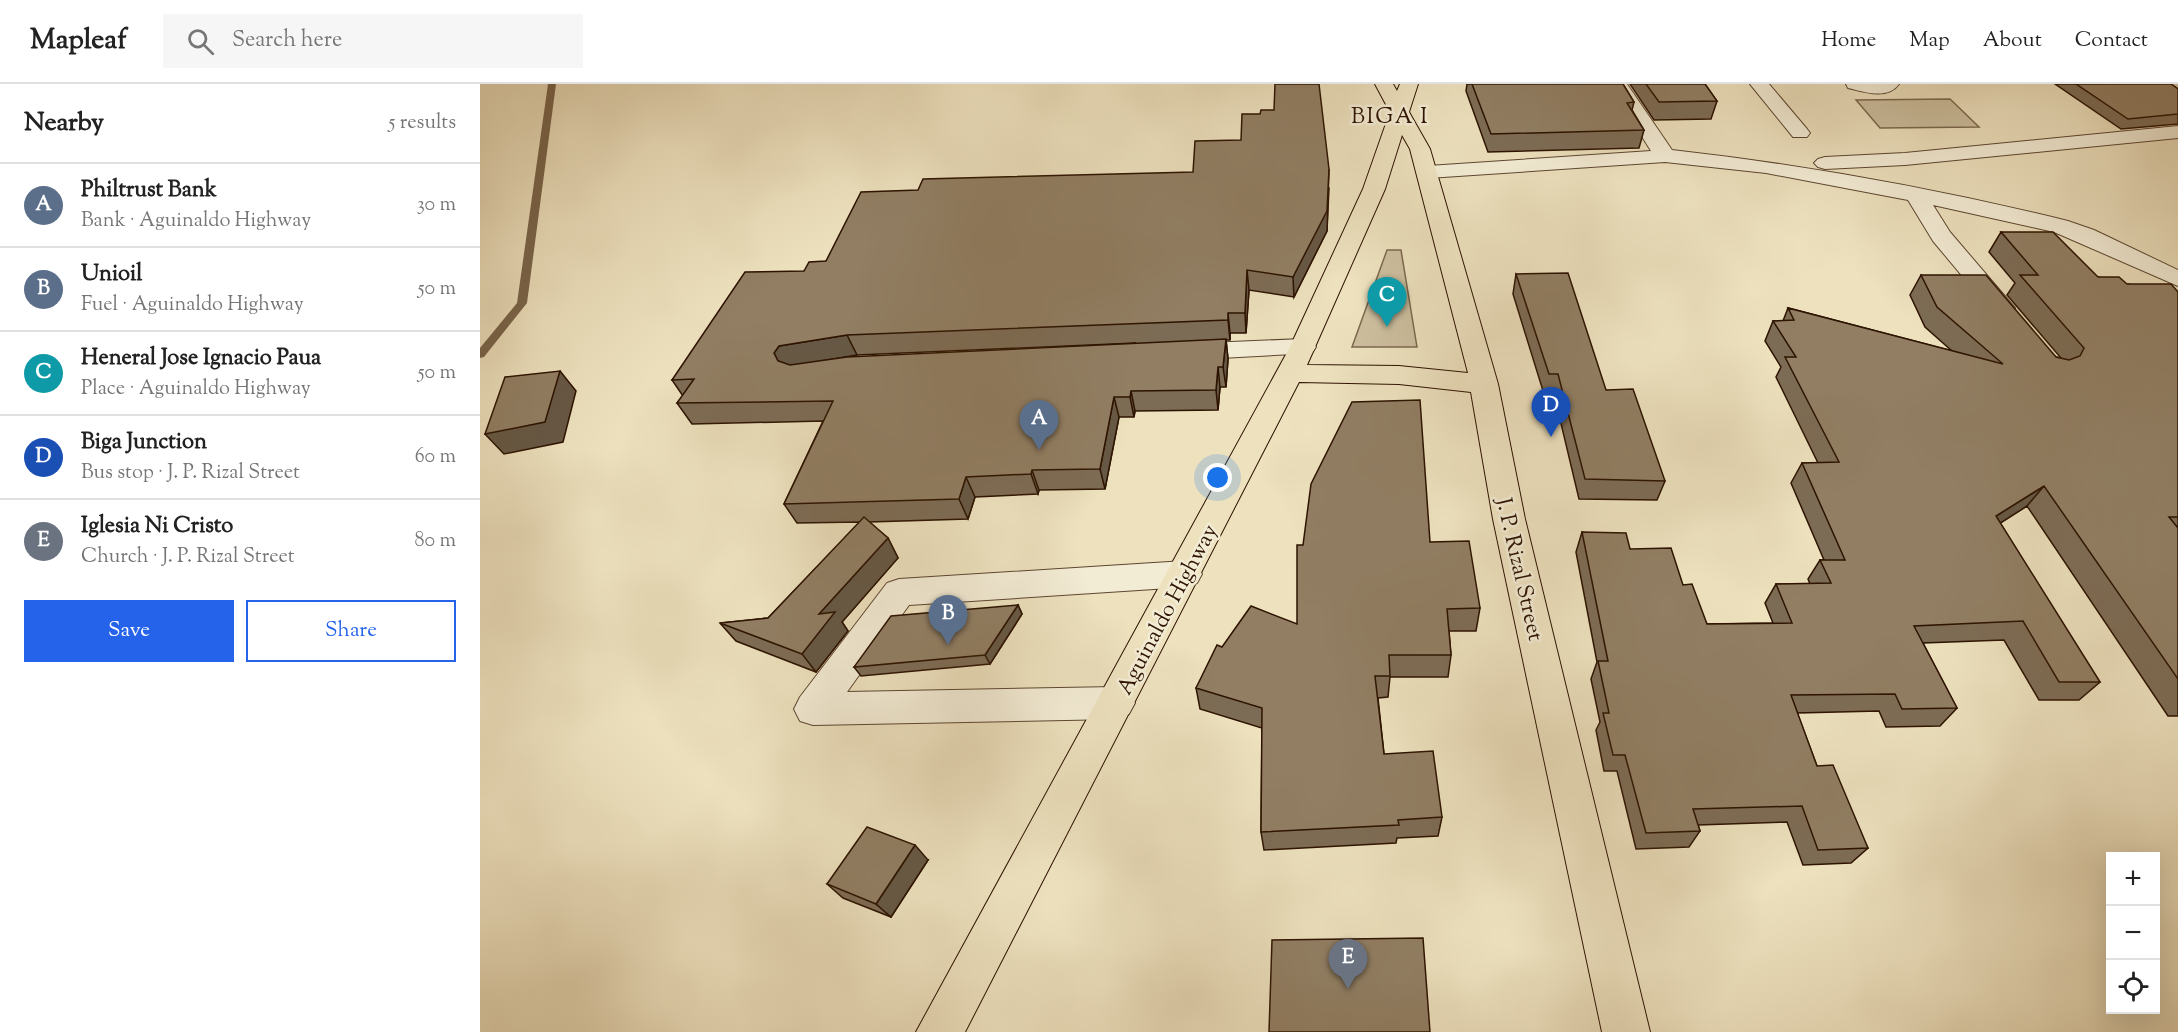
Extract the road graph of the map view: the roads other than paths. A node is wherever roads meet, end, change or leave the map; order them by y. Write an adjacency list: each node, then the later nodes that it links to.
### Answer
1 (1384, 84): 7 (main road)
2 (1409, 84): 7 (main road, Aguinaldo Highway)
3 (1618, 84): 10 (street)
4 (1759, 84): 9 (street)
5 (1855, 84): 6 (street)
6 (1890, 84)
7 (1400, 111): 12 (main road, J. P. Rizal Street); 17 (main road, Aguinaldo Highway)
8 (2178, 132): 11 (street)
9 (1800, 133)
10 (1665, 156): 11 (street); 12 (street)
11 (1766, 167): 13 (street)
12 (1428, 172): 18 (main road, J. P. Rizal Street)
13 (1917, 197): 14 (street); 15 (street)
14 (2178, 279)
15 (2016, 325)
16 (1162, 353): 17 (street)
17 (1296, 360): 18 (main road); 19 (main road, Aguinaldo Highway)
18 (1484, 384): 22 (main road, J. P. Rizal Street)
19 (1185, 574): 20 (main road, Aguinaldo Highway); 20 (street)
20 (1116, 703): 21 (main road, Aguinaldo Highway)
21 (940, 1032)
22 (1626, 1032)

